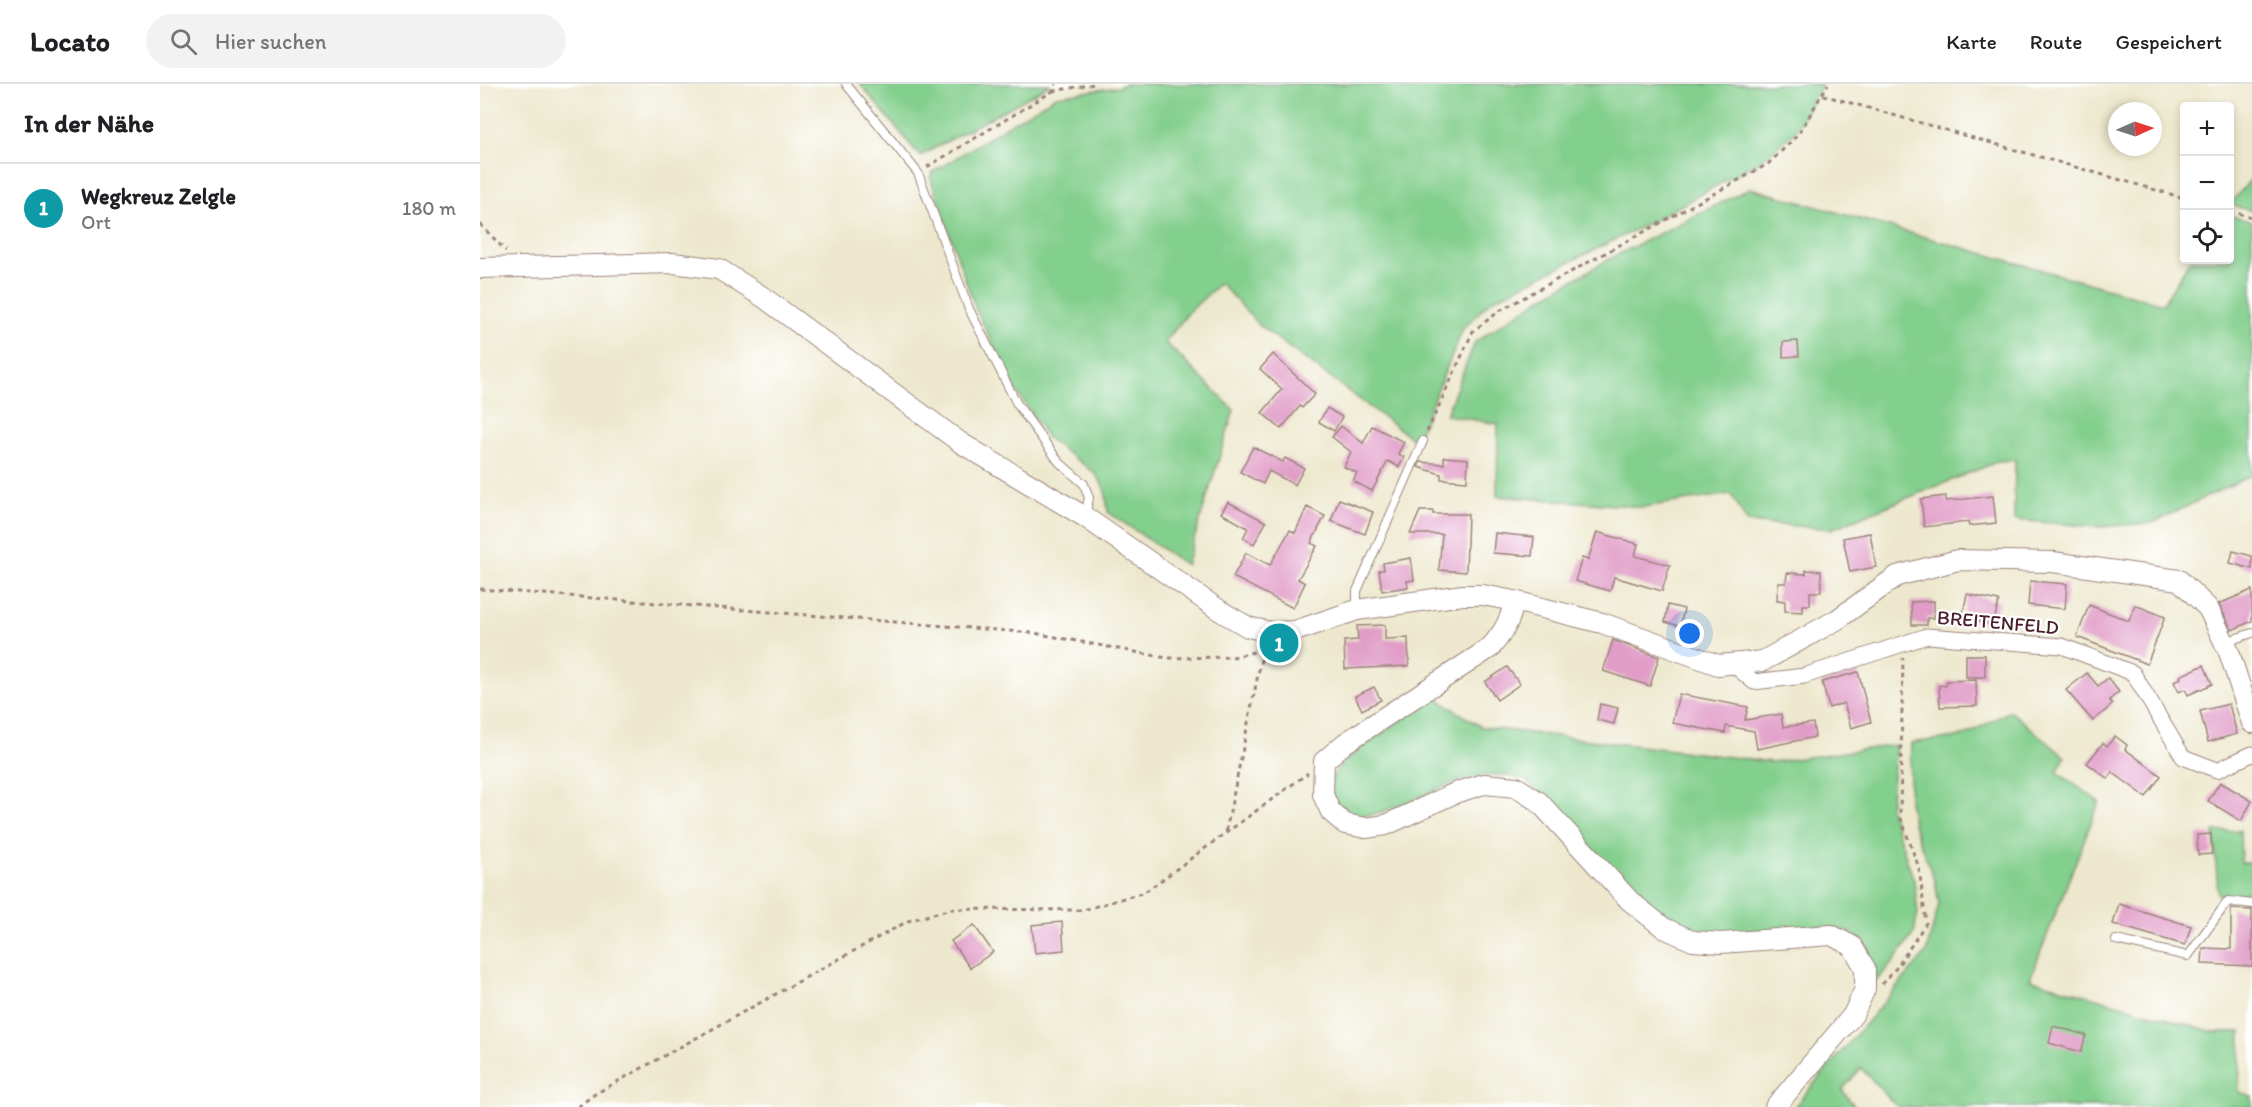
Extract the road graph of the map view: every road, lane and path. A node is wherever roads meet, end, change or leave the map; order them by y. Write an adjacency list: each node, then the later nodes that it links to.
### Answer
1 (846, 84): 7 (lane)
2 (1056, 84): 5 (path)
3 (1094, 84): 5 (path)
4 (1828, 84): 6 (path)
5 (1053, 91): 7 (path)
6 (1822, 94): 8 (path); 14 (path)
7 (918, 173): 15 (lane)
8 (2180, 197)
9 (2234, 212): 10 (path)
10 (2252, 217)
11 (480, 224): 12 (path)
12 (522, 267): 13 (street); 15 (street)
13 (480, 268)
14 (1423, 441): 18 (lane)
15 (1085, 517): 19 (street)
16 (480, 589): 23 (path)
17 (1514, 601): 18 (street); 24 (street); 27 (street)
18 (1357, 610): 19 (street)
19 (1270, 632): 23 (path)
20 (2252, 633): 21 (lane)
21 (2225, 643): 24 (street); 25 (street)
22 (1903, 644): 24 (street, BREITENFELD); 26 (street, BREITENFELD); 31 (path)
23 (1262, 650): 28 (path)
24 (1733, 664)
25 (2252, 723)
26 (2252, 754)
27 (1324, 761): 28 (path); 33 (street)
28 (1226, 832): 32 (path)
29 (2252, 904): 30 (lane)
30 (2116, 940)
31 (1875, 991)
32 (578, 1107)
33 (1775, 1107)

